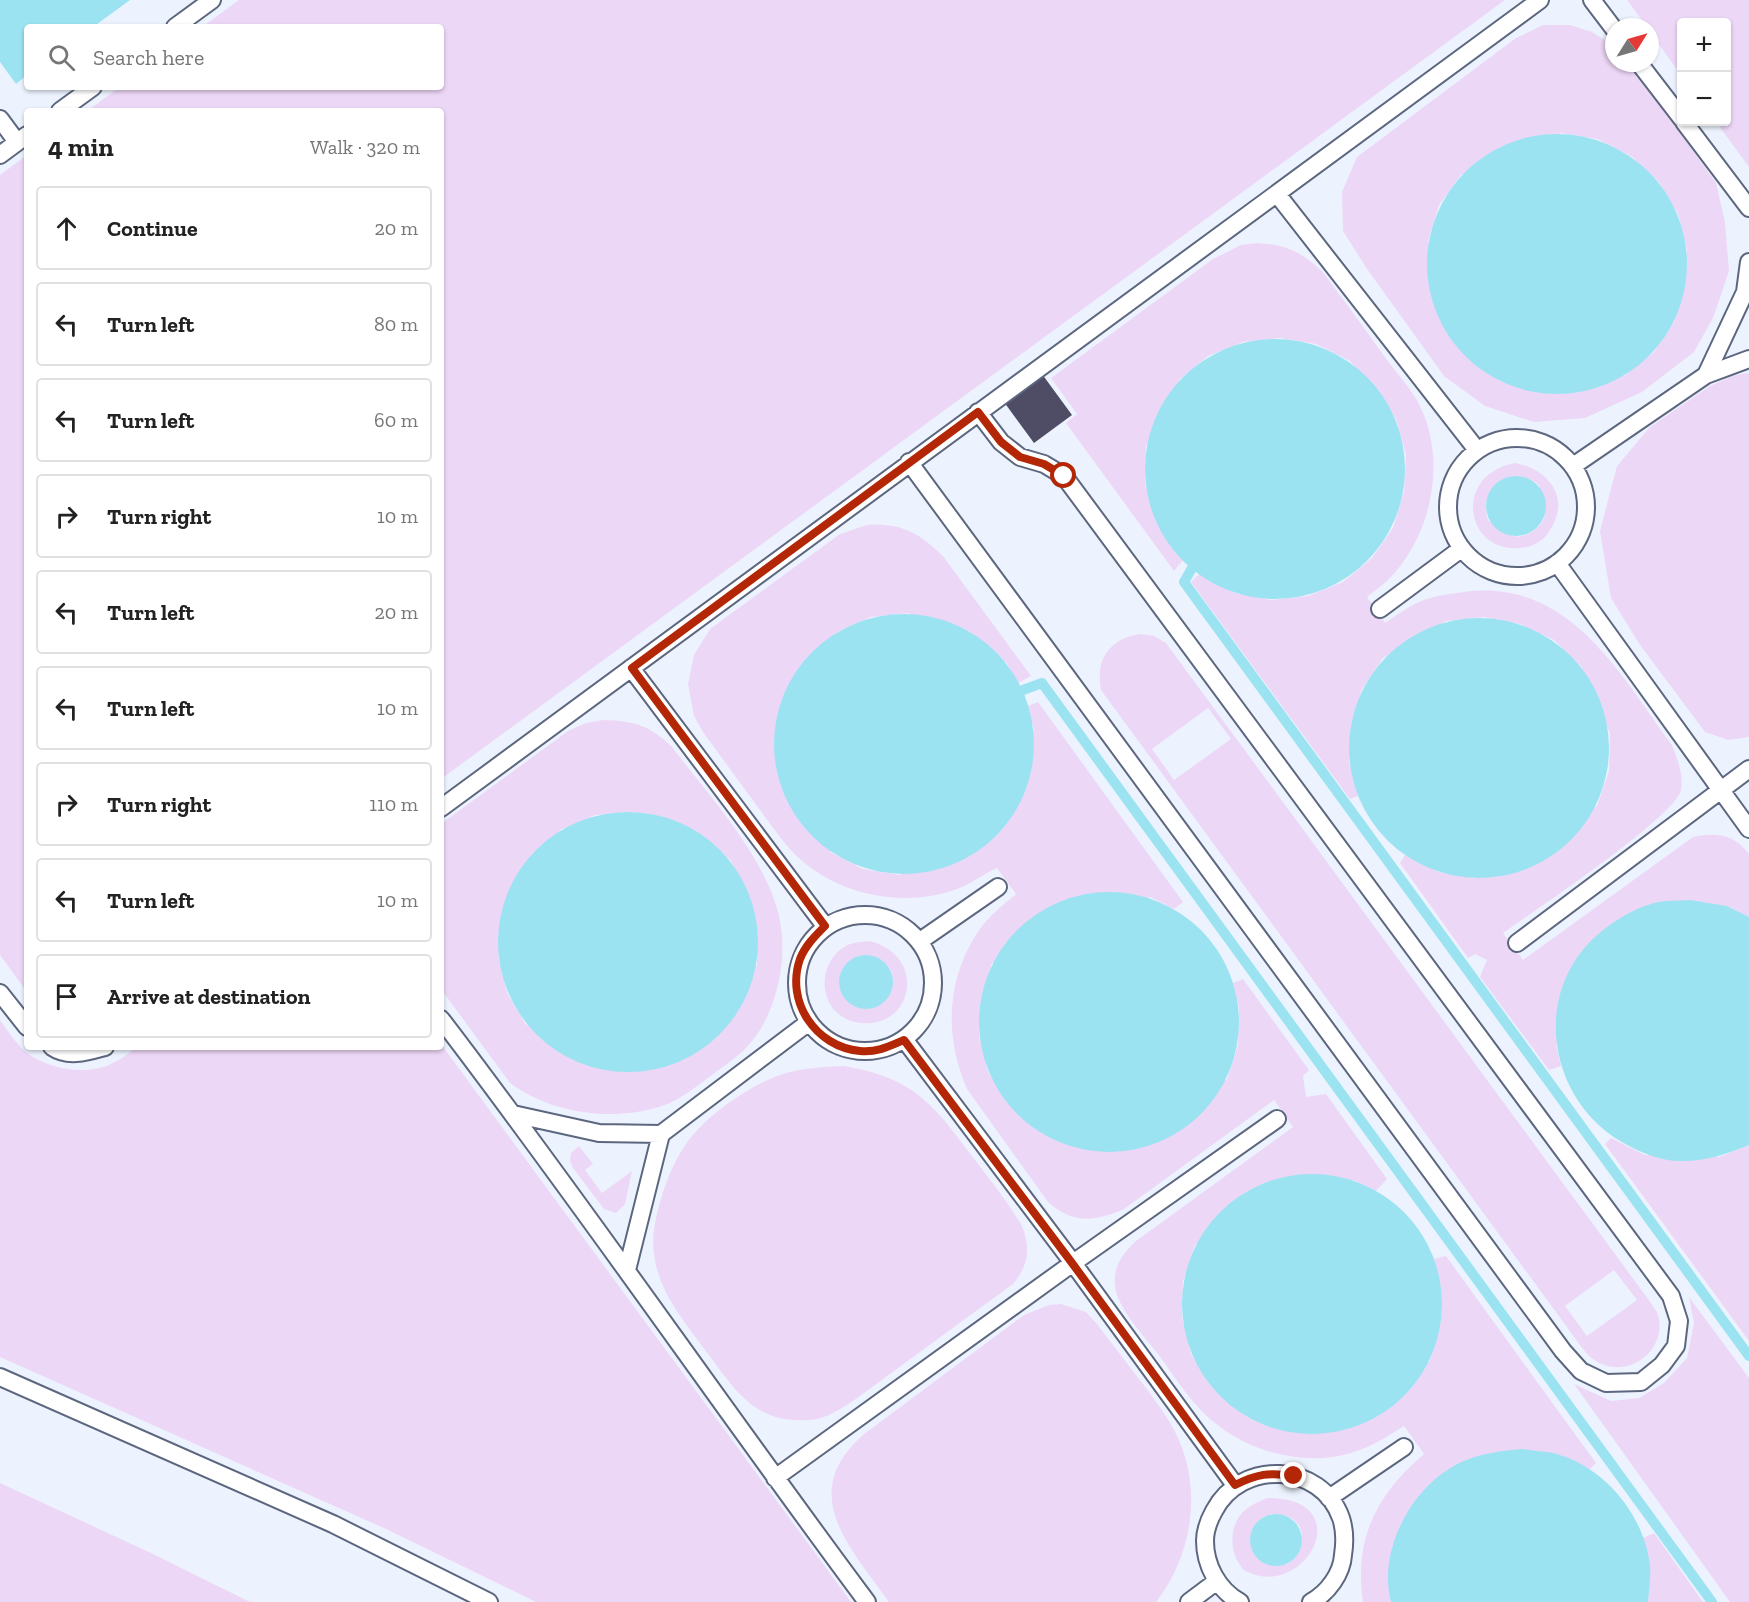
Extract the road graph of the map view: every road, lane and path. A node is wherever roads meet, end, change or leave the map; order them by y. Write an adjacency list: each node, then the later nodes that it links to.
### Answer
1 (212, 0): 4 (lane)
2 (1540, 0): 15 (lane)
3 (1592, 0): 5 (lane)
4 (193, 5): 6 (lane)
5 (1606, 18)
6 (177, 24)
7 (1647, 72): 10 (lane)
8 (89, 90): 9 (lane)
9 (64, 108)
10 (1677, 112)
11 (0, 119): 13 (lane)
12 (1688, 126): 16 (lane)
13 (22, 139): 14 (lane)
14 (0, 155)
15 (1277, 194): 20 (lane); 21 (lane)
16 (1749, 208)
17 (1749, 262): 19 (lane)
18 (1749, 359): 19 (lane)
19 (1706, 375): 23 (lane)
20 (978, 412): 22 (lane); 22 (lane)
21 (1477, 450): 23 (lane); 24 (lane)
22 (909, 462): 27 (lane)
23 (1574, 466): 25 (lane)
24 (1461, 549): 25 (lane); 26 (lane)
25 (1557, 563): 29 (lane)
26 (1380, 609)
27 (632, 668): 30 (lane); 33 (lane)
28 (1749, 769): 29 (lane)
29 (1720, 790): 31 (lane); 35 (lane)
30 (444, 806)
31 (1749, 829)
32 (998, 887): 34 (lane)
33 (825, 926): 34 (lane); 37 (lane)
34 (920, 941): 40 (lane)
35 (1517, 943)
36 (0, 993): 38 (lane)
37 (809, 1022): 40 (lane); 45 (lane)
38 (24, 1023)
39 (444, 1023): 43 (lane)
40 (904, 1040): 46 (lane)
41 (56, 1050): 42 (lane)
42 (94, 1050)
43 (513, 1114): 45 (lane); 47 (lane)
44 (1277, 1119): 46 (lane)
45 (661, 1134): 47 (lane)
46 (1072, 1263): 50 (lane); 51 (lane)
47 (627, 1270): 50 (lane)
48 (0, 1377): 55 (lane)
49 (1404, 1447): 52 (lane)
50 (775, 1478): 56 (lane)
51 (1235, 1485): 52 (lane); 53 (lane)
52 (1329, 1498): 54 (lane)
53 (1217, 1581): 57 (lane); 58 (lane)
54 (1316, 1601)
55 (489, 1602)
56 (867, 1602)
57 (1189, 1602)
58 (1240, 1602)

